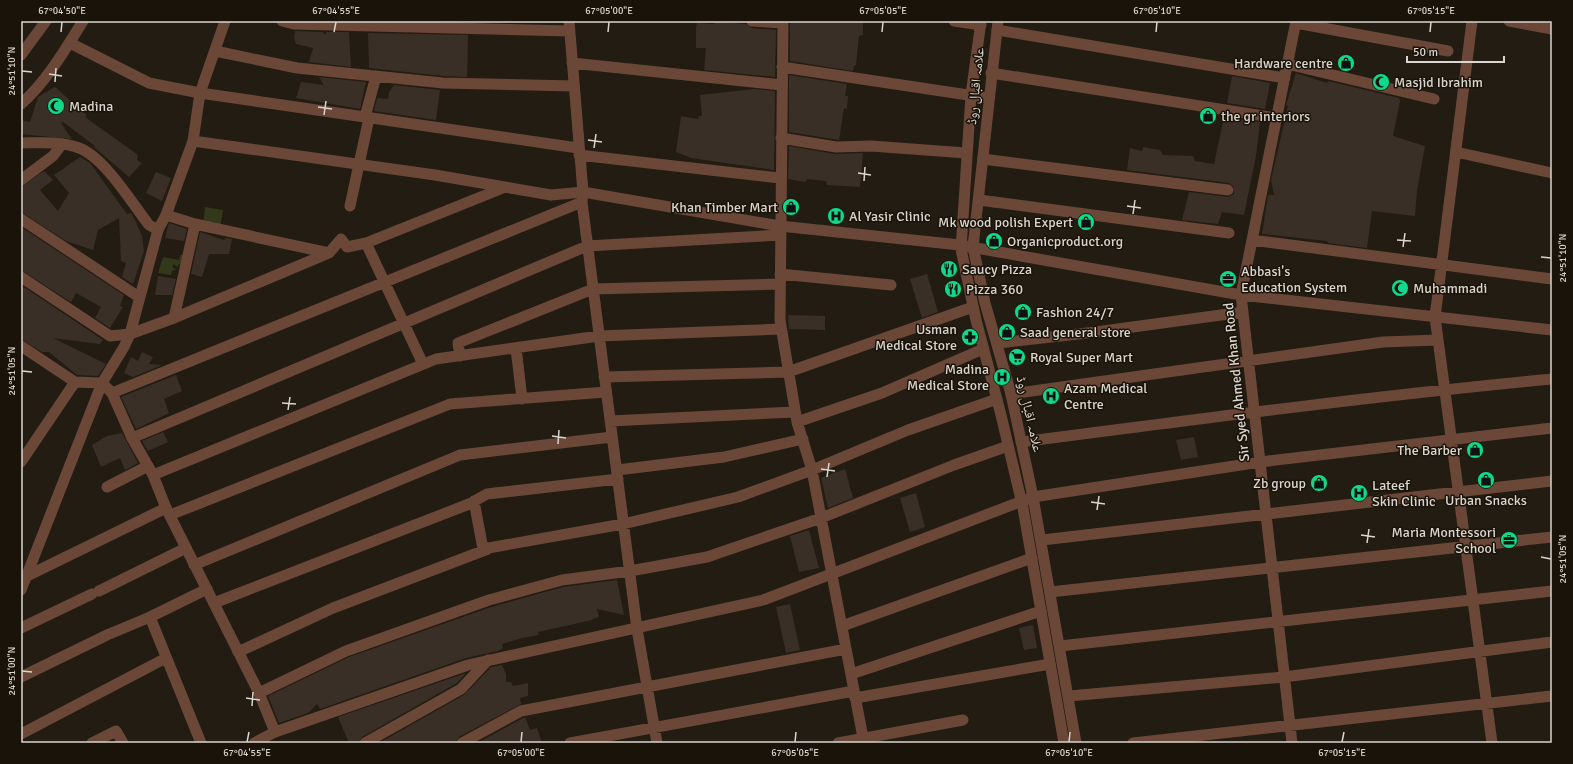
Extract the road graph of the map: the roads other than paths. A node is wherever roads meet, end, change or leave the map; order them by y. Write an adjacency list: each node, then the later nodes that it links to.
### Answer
1 (46, 21): 18 (street)
2 (82, 21): 15 (street)
3 (225, 21): 16 (street)
4 (282, 21): 12 (street)
5 (752, 21): 9 (street)
6 (954, 21): 11 (street)
7 (1472, 21): 39 (street)
8 (1509, 21): 14 (street)
9 (782, 22): 21 (street)
10 (1296, 22): 17 (street); 20 (street, Sir Syed Ahmed Khan Road)
11 (981, 23): 28 (street, علامہ اقبال روڈ)
12 (570, 26): 19 (street)
13 (997, 26): 22 (street, علامہ اقبال روڈ); 24 (street)
14 (1552, 29)
15 (70, 43): 27 (street); 31 (street)
16 (215, 50): 23 (street); 27 (street)
17 (1448, 51)
18 (21, 55)
19 (572, 63): 25 (street); 26 (street)
20 (1287, 64): 24 (street, Sir Syed Ahmed Khan Road); 30 (street)
21 (782, 67): 25 (street); 28 (street)
22 (991, 73): 29 (street, علامہ اقبال روڈ); 33 (street)
23 (376, 76): 26 (street); 32 (street)
24 (1285, 78): 33 (street, Sir Syed Ahmed Khan Road)
25 (782, 85): 34 (street)
26 (574, 86): 38 (street)
27 (200, 93): 32 (street); 35 (street)
28 (971, 95): 29 (street); 40 (street, علامہ اقبال روڈ)
29 (988, 98): 41 (street, علامہ اقبال روڈ)
30 (1434, 99)
31 (21, 104)
32 (367, 118): 38 (street); 42 (street)
33 (1276, 118): 57 (street, Sir Syed Ahmed Khan Road)
34 (781, 138): 40 (street); 44 (street)
35 (193, 141): 42 (street); 51 (street)
36 (21, 143): 37 (street)
37 (62, 144): 45 (street); 54 (street)
38 (578, 151): 44 (street); 48 (street)
39 (1456, 152): 43 (street); 63 (street)
40 (966, 153): 59 (street, علامہ اقبال روڈ)
41 (983, 159): 47 (street); 49 (street, علامہ اقبال روڈ)
42 (361, 165): 46 (street); 50 (street)
43 (1552, 173)
44 (780, 178): 55 (street)
45 (21, 180)
46 (503, 188): 48 (street); 58 (street)
47 (1228, 190)
48 (582, 197): 55 (street); 60 (street); 67 (street)
49 (979, 200): 56 (street); 61 (street, علامہ اقبال روڈ)
50 (350, 206)
51 (166, 215): 53 (street); 54 (street)
52 (21, 219): 71 (street)
53 (195, 224): 62 (street); 75 (street)
54 (158, 230): 71 (street)
55 (780, 230): 59 (street); 60 (street); 65 (street)
56 (1229, 233)
57 (1252, 240): 63 (street); 70 (street, Sir Syed Ahmed Khan Road)
58 (366, 243): 62 (street); 67 (street)
59 (960, 245): 61 (street); 72 (street, علامہ اقبال روڈ)
60 (587, 246): 69 (street); 76 (street)
61 (974, 247): 70 (street); 82 (street, علامہ اقبال روڈ)
62 (328, 253): 75 (street)
63 (1441, 265): 66 (street); 74 (street)
64 (21, 277): 79 (street)
65 (780, 279): 68 (street); 69 (street); 77 (street)
66 (1552, 280)
67 (385, 284): 76 (street); 97 (street)
68 (891, 285)
69 (593, 289): 80 (street); 87 (street)
70 (1241, 295): 73 (street, Sir Syed Ahmed Khan Road); 74 (street)
71 (139, 297): 79 (street)
72 (973, 307): 86 (street, علامہ اقبال روڈ); 90 (street)
73 (1243, 312): 82 (street); 88 (street, Sir Syed Ahmed Khan Road)
74 (1435, 317): 78 (street); 81 (street)
75 (174, 318): 79 (street)
76 (404, 324): 89 (street); 106 (street)
77 (781, 328): 80 (street); 90 (street)
78 (1552, 330)
79 (130, 334): 94 (street)
80 (599, 336): 85 (street); 91 (street)
81 (1438, 340): 88 (street); 95 (street)
82 (998, 344): 98 (street, علامہ اقبال روڈ)
83 (21, 346): 93 (street)
84 (232, 346): 97 (street)
85 (516, 348): 87 (street); 99 (street)
86 (983, 349): 100 (street, علامہ اقبال روڈ); 102 (street)
87 (460, 356): 89 (street)
88 (1248, 361): 98 (street); 101 (street, Sir Syed Ahmed Khan Road)
89 (423, 364): 114 (street)
90 (788, 372): 91 (street); 102 (street)
91 (604, 377): 96 (street)
92 (1552, 379): 95 (street)
93 (75, 382): 94 (street); 111 (street)
94 (102, 383): 97 (street); 136 (street)
95 (1444, 389): 101 (street); 108 (street)
96 (606, 392): 99 (street); 103 (street)
97 (112, 394): 106 (street)
98 (1011, 394): 109 (street, علامہ اقبال روڈ)
99 (522, 399): 122 (street)
100 (997, 399): 110 (street, علامہ اقبال روڈ); 113 (street)
101 (1254, 412): 109 (street); 112 (street, Sir Syed Ahmed Khan Road)
102 (796, 417): 103 (street); 107 (street)
103 (610, 421): 105 (street)
104 (1552, 428): 108 (street)
105 (612, 437): 115 (street); 132 (street)
106 (132, 438): 114 (street)
107 (803, 439): 113 (street); 115 (street)
108 (1451, 440): 112 (street); 118 (street)
109 (1021, 442): 119 (street, علامہ اقبال روڈ)
110 (1008, 446): 121 (street, علامہ اقبال روڈ); 124 (street)
111 (21, 462)
112 (1260, 462): 119 (street); 123 (street, Sir Syed Ahmed Khan Road)
113 (812, 470): 124 (street); 125 (street)
114 (150, 471): 117 (street); 122 (street)
115 (617, 474): 120 (street); 125 (street)
116 (1552, 481): 118 (street)
117 (107, 487)
118 (1458, 492): 123 (street); 128 (street)
119 (1033, 497): 121 (street); 127 (street, علامہ اقبال روڈ)
120 (474, 501): 130 (street); 142 (street)
121 (1021, 501): 131 (street, علامہ اقبال روڈ); 135 (street)
122 (168, 512): 129 (street); 136 (street)
123 (1266, 513): 127 (street); 133 (street, Sir Syed Ahmed Khan Road)
124 (821, 518): 134 (street); 135 (street)
125 (624, 524): 130 (street); 134 (street)
126 (1552, 537): 128 (street)
127 (1042, 540): 140 (street, علامہ اقبال روڈ)
128 (1466, 546): 133 (street); 141 (street)
129 (186, 548): 132 (street); 147 (street)
130 (488, 549): 152 (street)
131 (1032, 558): 143 (street, علامہ اقبال روڈ); 146 (street)
132 (194, 565): 137 (street)
133 (1272, 568): 140 (street); 145 (street, Sir Syed Ahmed Khan Road)
134 (630, 571): 148 (street); 161 (street)
135 (832, 575): 146 (street); 148 (street)
136 (27, 576): 138 (street)
137 (207, 589): 142 (street); 144 (street)
138 (21, 590)
139 (1552, 591): 141 (street)
140 (1050, 592): 150 (street, علامہ اقبال روڈ)
141 (1473, 600): 145 (street); 153 (street)
142 (214, 603): 152 (street)
143 (1041, 611): 156 (street, علامہ اقبال روڈ); 157 (street)
144 (150, 617): 154 (street); 159 (street)
145 (1278, 622): 150 (street); 158 (street, Sir Syed Ahmed Khan Road)
146 (842, 626): 151 (street)
147 (21, 628)
148 (637, 629): 155 (street); 160 (street)
149 (1552, 642): 153 (street)
150 (1060, 646): 163 (street, علامہ اقبال روڈ)
151 (846, 649): 157 (street); 160 (street)
152 (238, 652): 161 (street)
153 (1479, 652): 158 (street); 165 (street)
154 (166, 658): 170 (street); 174 (street)
155 (488, 660): 169 (street); 176 (street)
156 (1050, 664): 162 (street); 181 (street, علامہ اقبال روڈ)
157 (851, 674): 162 (street)
158 (1284, 677): 163 (street); 167 (street, Sir Syed Ahmed Khan Road)
159 (21, 678)
160 (647, 687): 168 (street); 177 (street)
161 (259, 693): 169 (street)
162 (855, 694): 168 (street); 171 (street)
163 (1069, 696): 182 (street, علامہ اقبال روڈ)
164 (1552, 696): 165 (street)
165 (1487, 703): 167 (street); 185 (street)
166 (962, 720): 171 (street)
167 (1290, 725): 183 (street); 184 (street, Sir Syed Ahmed Khan Road)
168 (654, 729): 178 (street); 179 (street)
169 (275, 732): 175 (street)
170 (21, 734)
171 (864, 741): 180 (street)
172 (92, 743): 173 (street)
173 (123, 743)
174 (201, 743)
175 (254, 743)
176 (365, 743)
177 (462, 743)
178 (570, 743)
179 (657, 743)
180 (838, 743)
181 (1064, 743)
182 (1076, 743)
183 (1132, 743)
184 (1292, 743)
185 (1492, 743)

